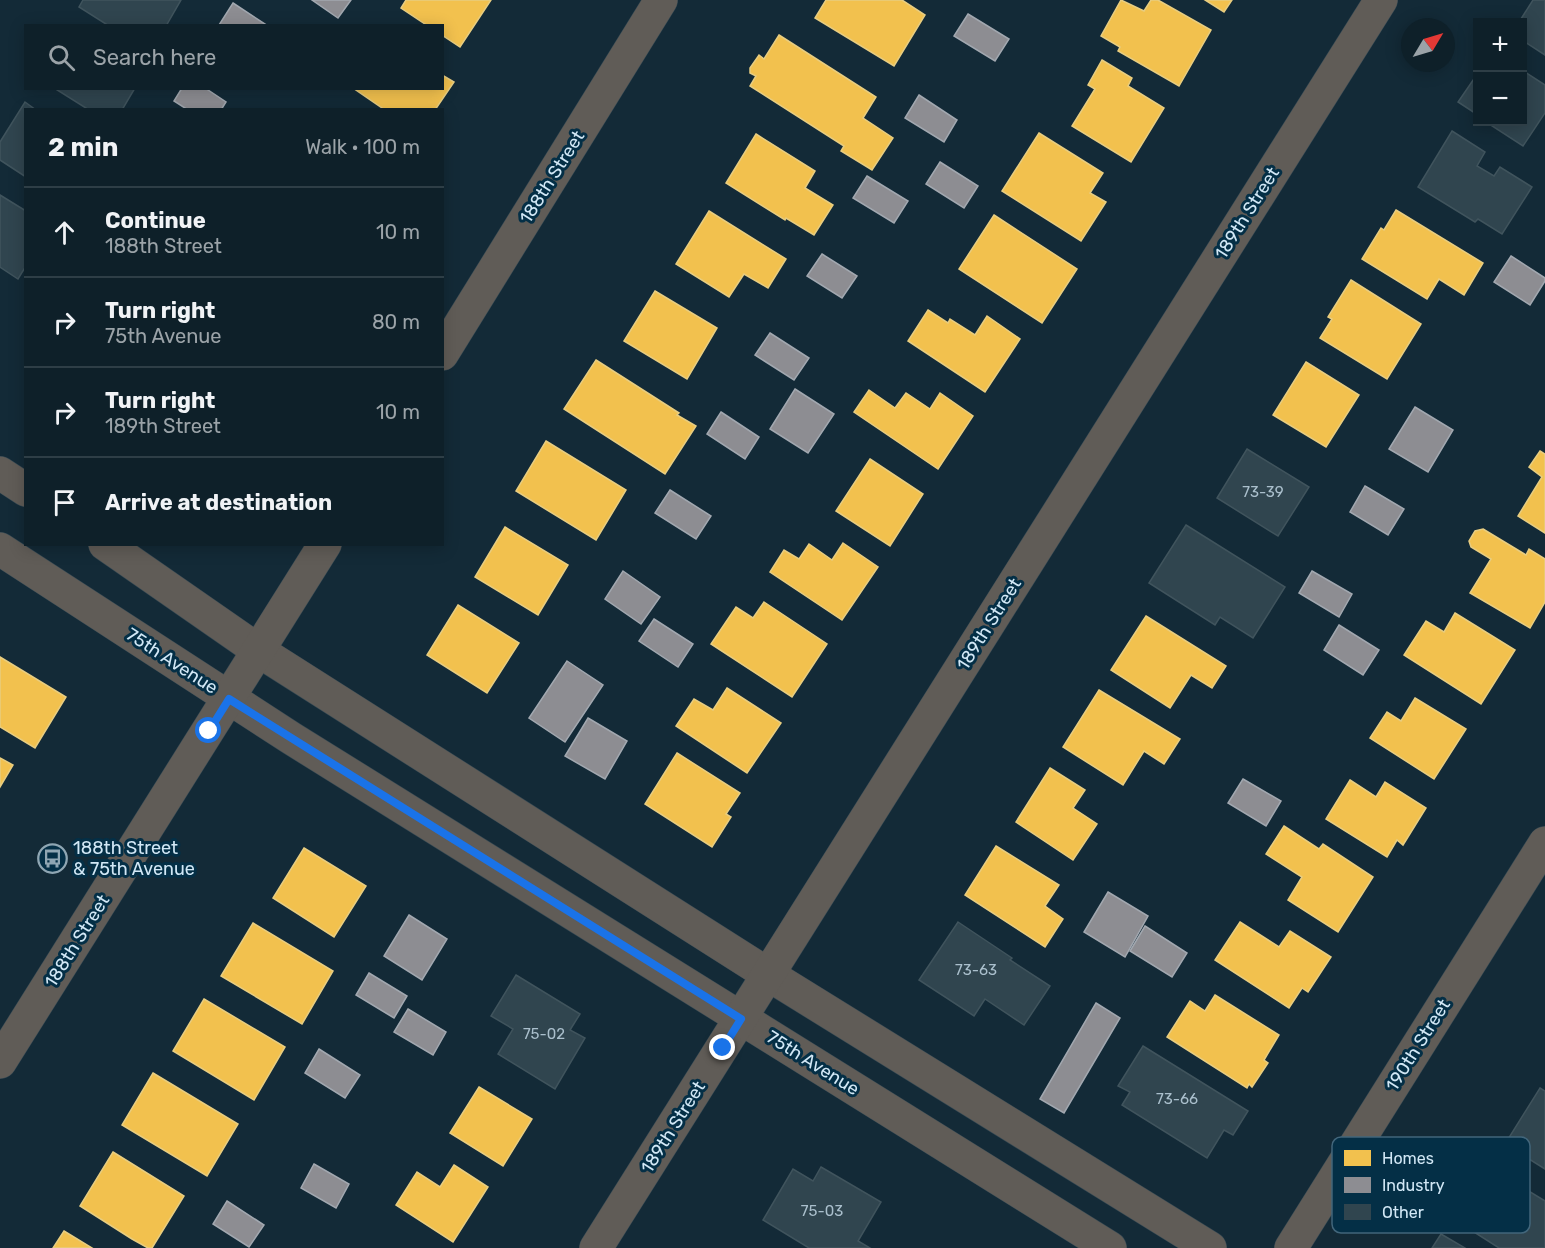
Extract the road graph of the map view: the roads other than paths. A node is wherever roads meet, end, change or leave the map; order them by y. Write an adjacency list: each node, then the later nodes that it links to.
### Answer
1 (661, 0): 3 (street, 188th Street)
2 (1381, 0): 12 (street, 189th Street)
3 (444, 351)
4 (0, 473): 5 (street)
5 (24, 489)
6 (108, 546): 9 (street)
7 (324, 546): 9 (street, 188th Street)
8 (0, 549): 10 (street, 75th Avenue)
9 (259, 651): 10 (street, 188th Street); 12 (street)
10 (229, 699): 13 (street, 75th Avenue); 14 (street, 188th Street)
11 (1545, 843): 15 (street, 190th Street)
12 (769, 975): 13 (street, 189th Street); 19 (street)
13 (741, 1019): 17 (street, 189th Street); 18 (street, 75th Avenue)
14 (0, 1062)
15 (1361, 1137)
16 (1332, 1183): 20 (street, 190th Street)
17 (596, 1248)
18 (1110, 1248)
19 (1210, 1248)
20 (1291, 1248)

